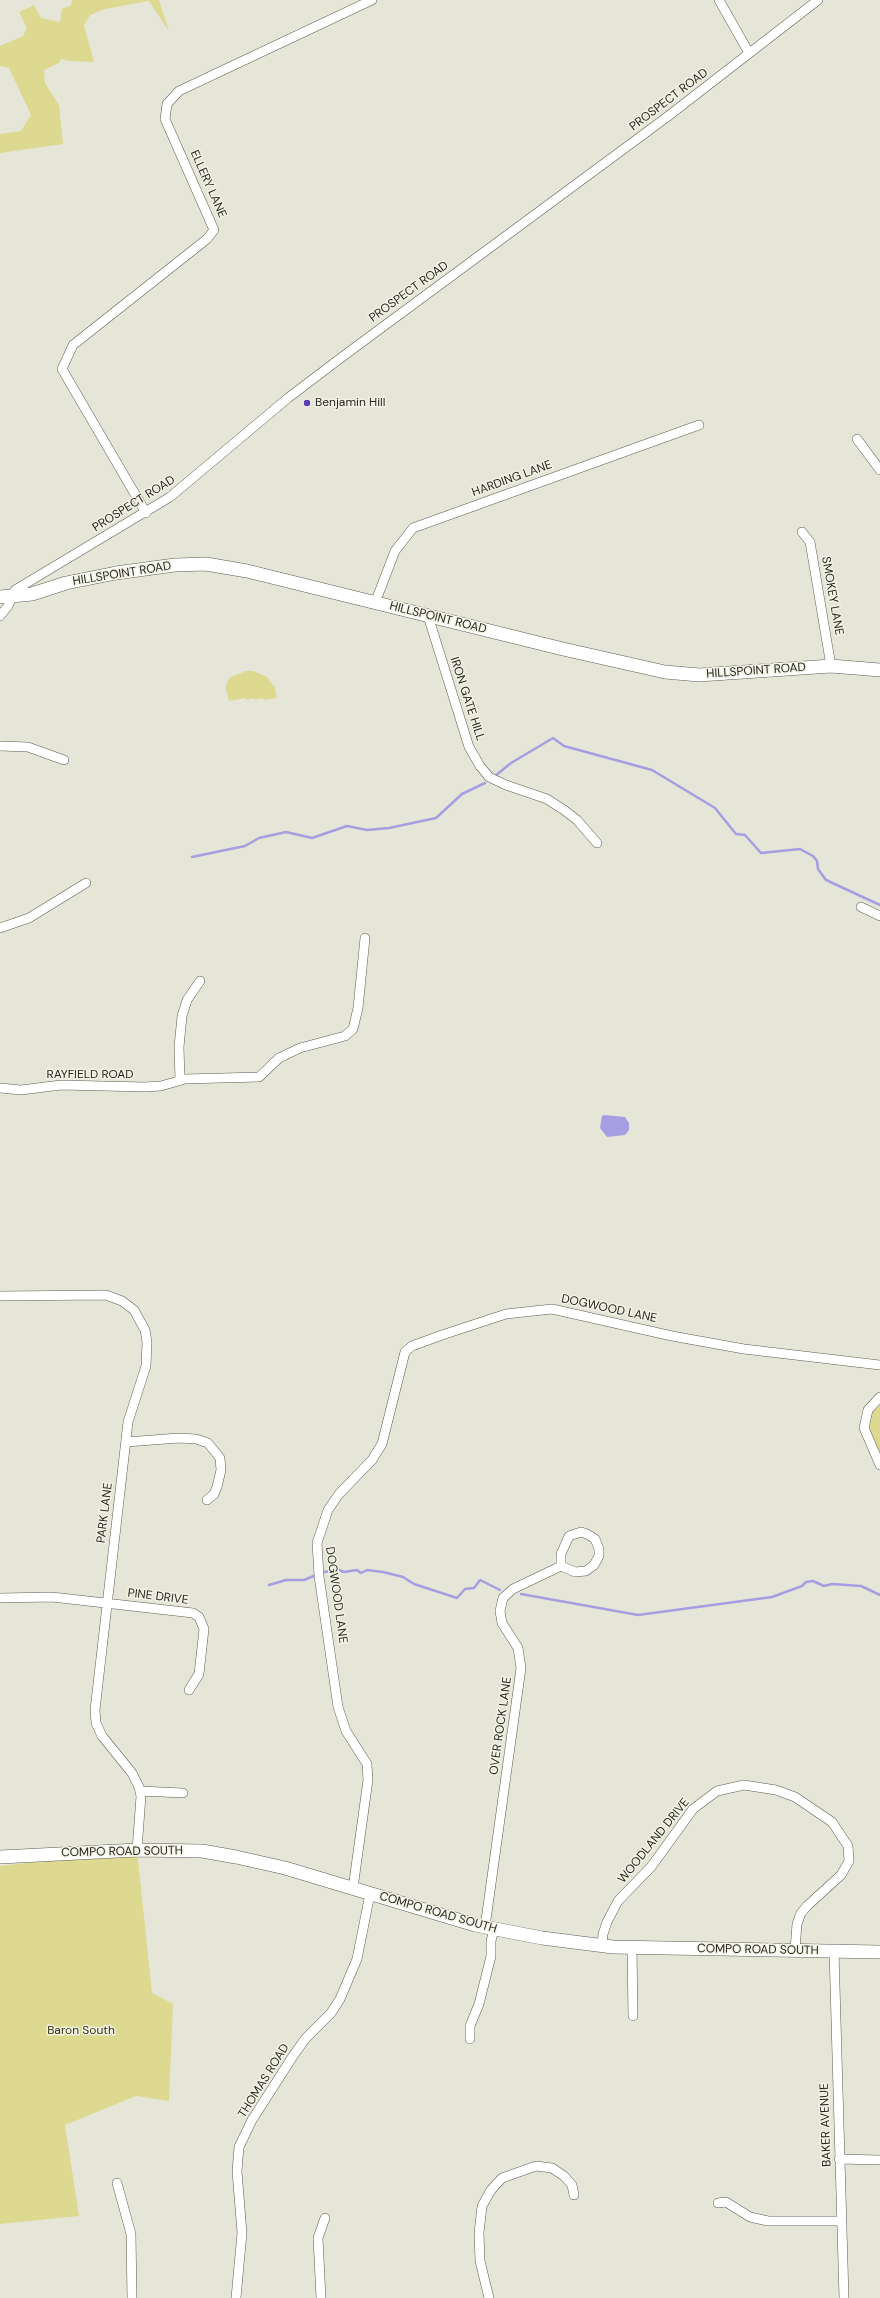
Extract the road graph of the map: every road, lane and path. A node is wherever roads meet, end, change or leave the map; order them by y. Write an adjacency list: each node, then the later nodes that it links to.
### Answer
1 (372, 0): 8 (street, ELLERY LANE)
2 (719, 0): 4 (street)
3 (818, 0): 4 (street, PROSPECT ROAD)
4 (749, 53): 8 (street, PROSPECT ROAD)
5 (699, 425): 11 (street, HARDING LANE)
6 (857, 439): 7 (street)
7 (880, 470)
8 (146, 513): 10 (street, PROSPECT ROAD)
9 (802, 532): 14 (street, SMOKEY LANE)
10 (6, 597): 11 (main road, HILLSPOINT ROAD); 12 (street, PROSPECT ROAD)
11 (375, 603): 13 (main road, HILLSPOINT ROAD)
12 (0, 616)
13 (428, 616): 14 (main road, HILLSPOINT ROAD); 18 (street, IRON GATE HILL)
14 (831, 666): 15 (main road, HILLSPOINT ROAD)
15 (880, 670)
16 (0, 746): 17 (street)
17 (64, 760)
18 (597, 843)
19 (86, 883): 22 (street)
20 (861, 907): 21 (street)
21 (880, 916)
22 (0, 928)
23 (366, 938): 25 (street, RAYFIELD ROAD)
24 (200, 981): 25 (street)
25 (180, 1080): 26 (street, RAYFIELD ROAD)
26 (0, 1088)
27 (0, 1296): 30 (street, PARK LANE)
28 (880, 1365): 41 (street, DOGWOOD LANE)
29 (880, 1397): 31 (street)
30 (126, 1442): 32 (street); 35 (street, PARK LANE)
31 (880, 1465)
32 (207, 1500)
33 (561, 1566): 33 (street); 43 (street, OVER ROCK LANE)
34 (0, 1598): 35 (street, PINE DRIVE)
35 (107, 1602): 36 (street, PINE DRIVE); 37 (street, PARK LANE)
36 (189, 1690)
37 (140, 1791): 38 (street); 39 (street, PARK LANE)
38 (183, 1793)
39 (137, 1850): 40 (main road, COMPO ROAD SOUTH); 41 (main road, COMPO ROAD SOUTH)
40 (0, 1857)
41 (353, 1888): 42 (main road, COMPO ROAD SOUTH)
42 (370, 1894): 43 (main road, COMPO ROAD SOUTH); 59 (street, THOMAS ROAD)
43 (490, 1928): 44 (main road, COMPO ROAD SOUTH); 50 (street, OVER ROCK LANE)
44 (602, 1946): 45 (main road, COMPO ROAD SOUTH); 46 (street, WOODLAND DRIVE)
45 (632, 1948): 46 (main road, COMPO ROAD SOUTH); 49 (street)
46 (796, 1950): 47 (main road, COMPO ROAD SOUTH)
47 (834, 1951): 48 (main road, COMPO ROAD SOUTH); 51 (street, BAKER AVENUE)
48 (880, 1952)
49 (633, 2016)
50 (470, 2039)
51 (839, 2159): 52 (street); 57 (street, BAKER AVENUE)
52 (880, 2160)
53 (117, 2183): 58 (street)
54 (574, 2195): 61 (street)
55 (718, 2203): 57 (street)
56 (325, 2218): 60 (street)
57 (841, 2221): 62 (street, BAKER AVENUE)
58 (132, 2298)
59 (236, 2298)
60 (321, 2298)
61 (489, 2298)
62 (844, 2298)

